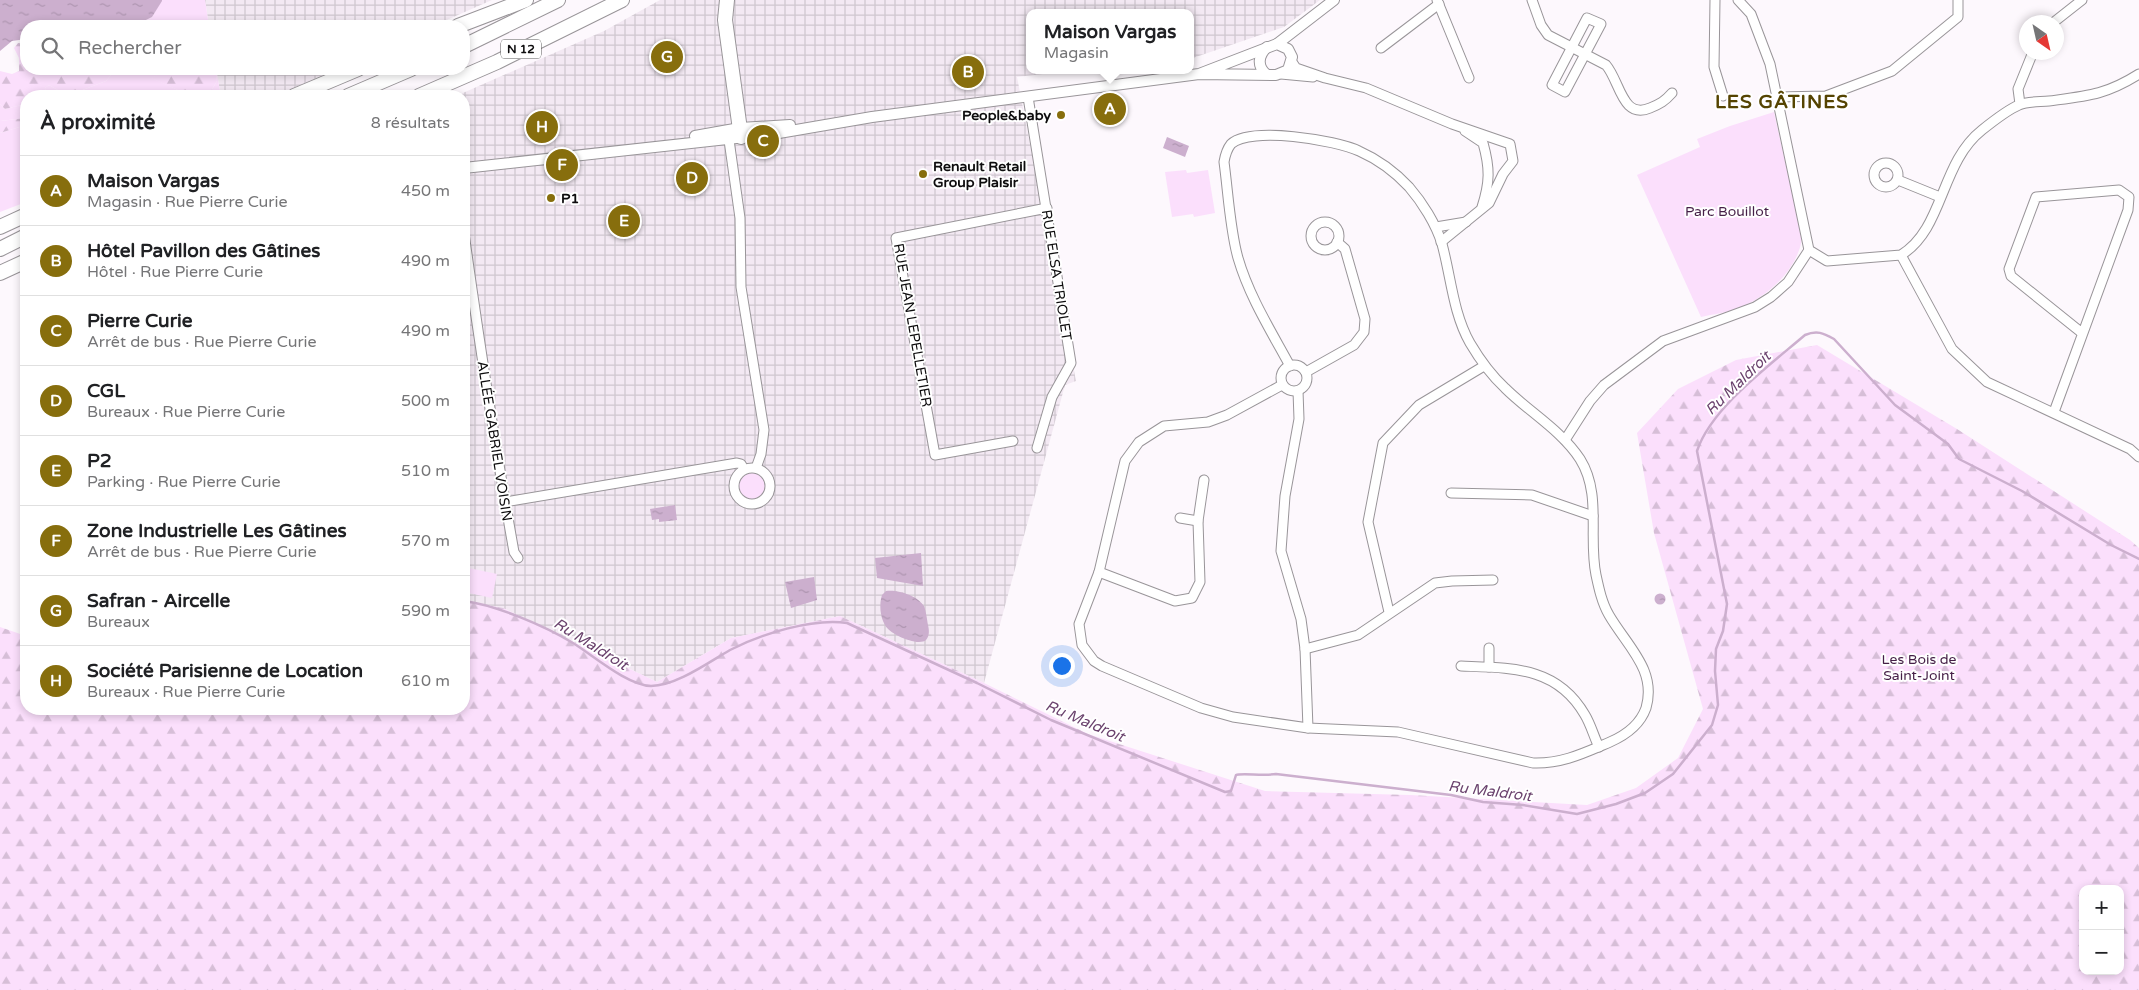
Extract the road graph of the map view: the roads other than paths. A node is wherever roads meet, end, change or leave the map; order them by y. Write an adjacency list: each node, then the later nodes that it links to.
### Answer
1 (510, 0): 14 (highway)
2 (526, 0): 15 (highway)
3 (558, 0): 17 (highway, N 12)
4 (622, 0): 26 (highway, N 12)
5 (727, 0): 45 (highway)
6 (1334, 0): 16 (street)
7 (1532, 0): 20 (street)
8 (1715, 0): 40 (street)
9 (1738, 0): 42 (street)
10 (1958, 0): 42 (street)
11 (2082, 0): 13 (street)
12 (1438, 2): 21 (street); 35 (street)
13 (2063, 15)
14 (470, 20)
15 (470, 21)
16 (1291, 32): 18 (street); 22 (street)
17 (470, 43)
18 (1277, 44): 19 (street); 22 (street)
19 (1267, 47): 27 (street); 28 (street)
20 (1572, 47): 23 (street); 23 (street); 23 (street)
21 (1381, 48)
22 (1288, 49): 25 (street)
23 (1585, 54): 39 (street)
24 (2029, 60): 43 (street)
25 (1292, 62): 29 (street); 34 (street)
26 (470, 73)
27 (1199, 74): 28 (street); 41 (street)
28 (1266, 74): 29 (street)
29 (1281, 74): 34 (street)
30 (2139, 74): 43 (street)
31 (344, 75): 36 (highway)
32 (397, 75): 37 (highway)
33 (466, 75): 38 (highway, N 12)
34 (1325, 78): 44 (street)
35 (1469, 78)
36 (308, 90)
37 (362, 90)
38 (433, 90)
39 (1672, 92)
40 (1724, 96)
41 (1028, 97): 45 (street); 49 (street, RUE ELSA TRIOLET)
42 (1778, 97): 61 (street)
43 (2020, 104): 48 (street)
44 (1457, 125): 50 (street); 50 (street)
45 (734, 134): 46 (street); 77 (street)
46 (470, 167)
47 (1898, 180): 48 (street)
48 (1940, 197): 62 (street)
49 (1047, 208): 74 (street, RUE JEAN LEPELLETIER); 75 (street, RUE ELSA TRIOLET)
50 (1481, 211): 54 (street)
51 (20, 212): 53 (highway)
52 (20, 218): 55 (highway)
53 (0, 220)
54 (1466, 222): 56 (street); 59 (street)
55 (0, 227)
56 (1436, 227): 59 (street); 67 (street)
57 (20, 239): 60 (highway)
58 (1337, 242): 69 (street)
59 (1441, 242): 68 (street)
60 (0, 249)
61 (1809, 250): 62 (street); 73 (street)
62 (1901, 255): 72 (street)
63 (20, 264): 64 (highway)
64 (0, 273)
65 (470, 277): 81 (street, ALLÉE GABRIEL VOISIN)
66 (2082, 333): 66 (street); 72 (street)
67 (1290, 366): 69 (street); 70 (street)
68 (1484, 366): 73 (street); 88 (street)
69 (1306, 372): 71 (street)
70 (1282, 385): 71 (street); 86 (street)
71 (1298, 391): 90 (street)
72 (2054, 412): 76 (street)
73 (1565, 440): 82 (street)
74 (1013, 441)
75 (1037, 448)
76 (2139, 457)
77 (756, 468): 78 (street); 78 (street)
78 (744, 469): 81 (street)
79 (1204, 480): 84 (street)
80 (1451, 494): 82 (street)
81 (505, 502): 85 (street, ALLÉE GABRIEL VOISIN)
82 (1593, 516): 94 (street)
83 (1180, 518): 84 (street)
84 (1198, 521): 86 (street)
85 (518, 558)
86 (1100, 572): 93 (street)
87 (1493, 580): 88 (street)
88 (1389, 612): 90 (street)
89 (1489, 648): 92 (street)
90 (1305, 649): 93 (street)
91 (1461, 666): 92 (street)
92 (1489, 667): 94 (street)
93 (1308, 728): 94 (street)
94 (1599, 747)

